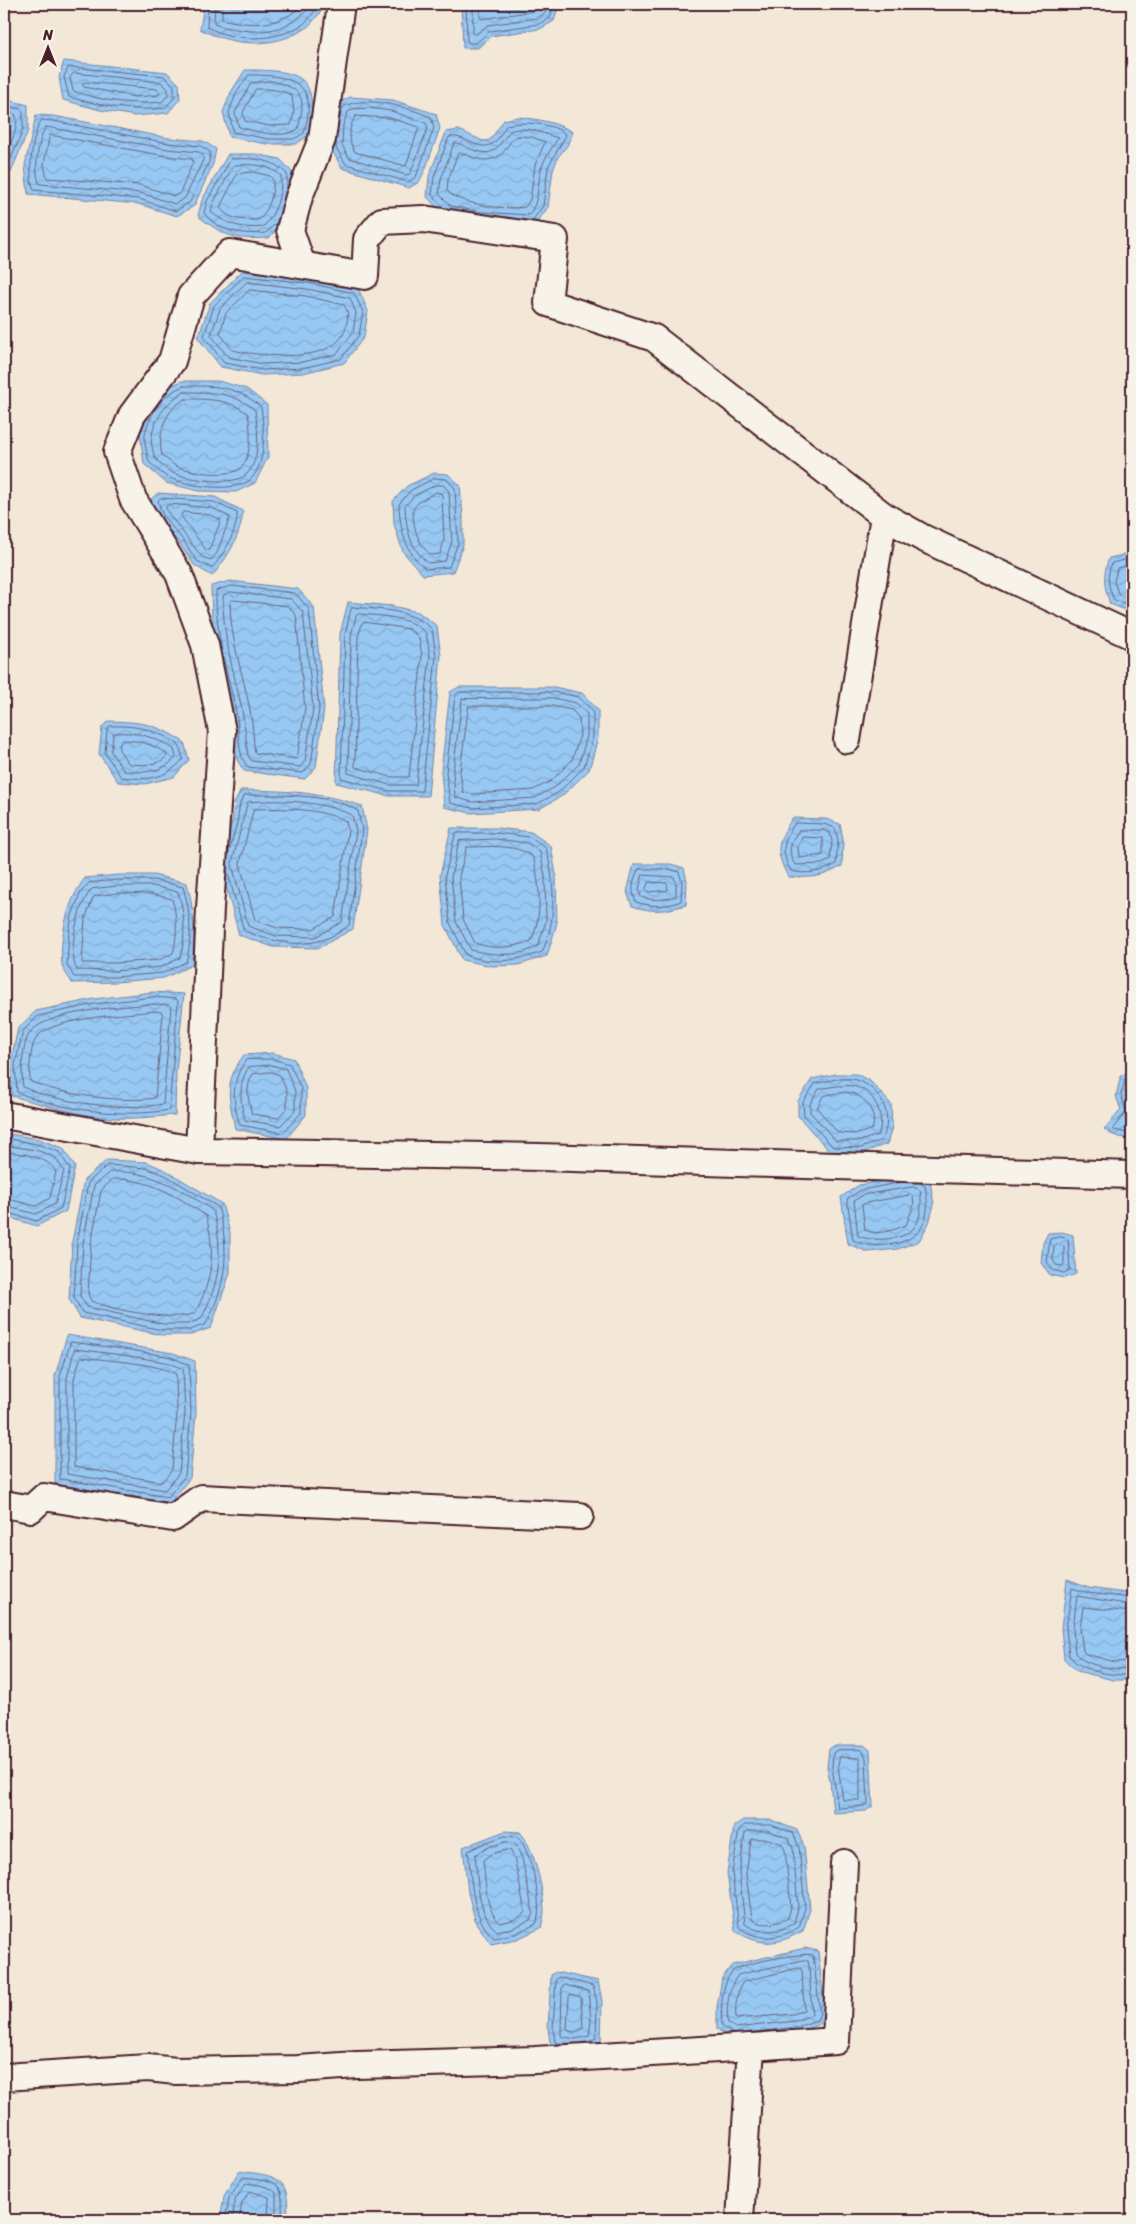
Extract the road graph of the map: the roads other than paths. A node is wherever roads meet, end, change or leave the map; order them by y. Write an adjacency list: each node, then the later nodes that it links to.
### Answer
1 (341, 4): 2 (street)
2 (302, 265): 3 (street); 7 (street)
3 (884, 516): 4 (street); 5 (street)
4 (1132, 636)
5 (847, 740)
6 (4, 1115): 7 (street)
7 (199, 1151): 8 (street)
8 (1132, 1175)
9 (4, 1504): 10 (street)
10 (580, 1516)
11 (844, 1863): 12 (street)
12 (751, 2048): 13 (street); 14 (street)
13 (4, 2077)
14 (740, 2220)

